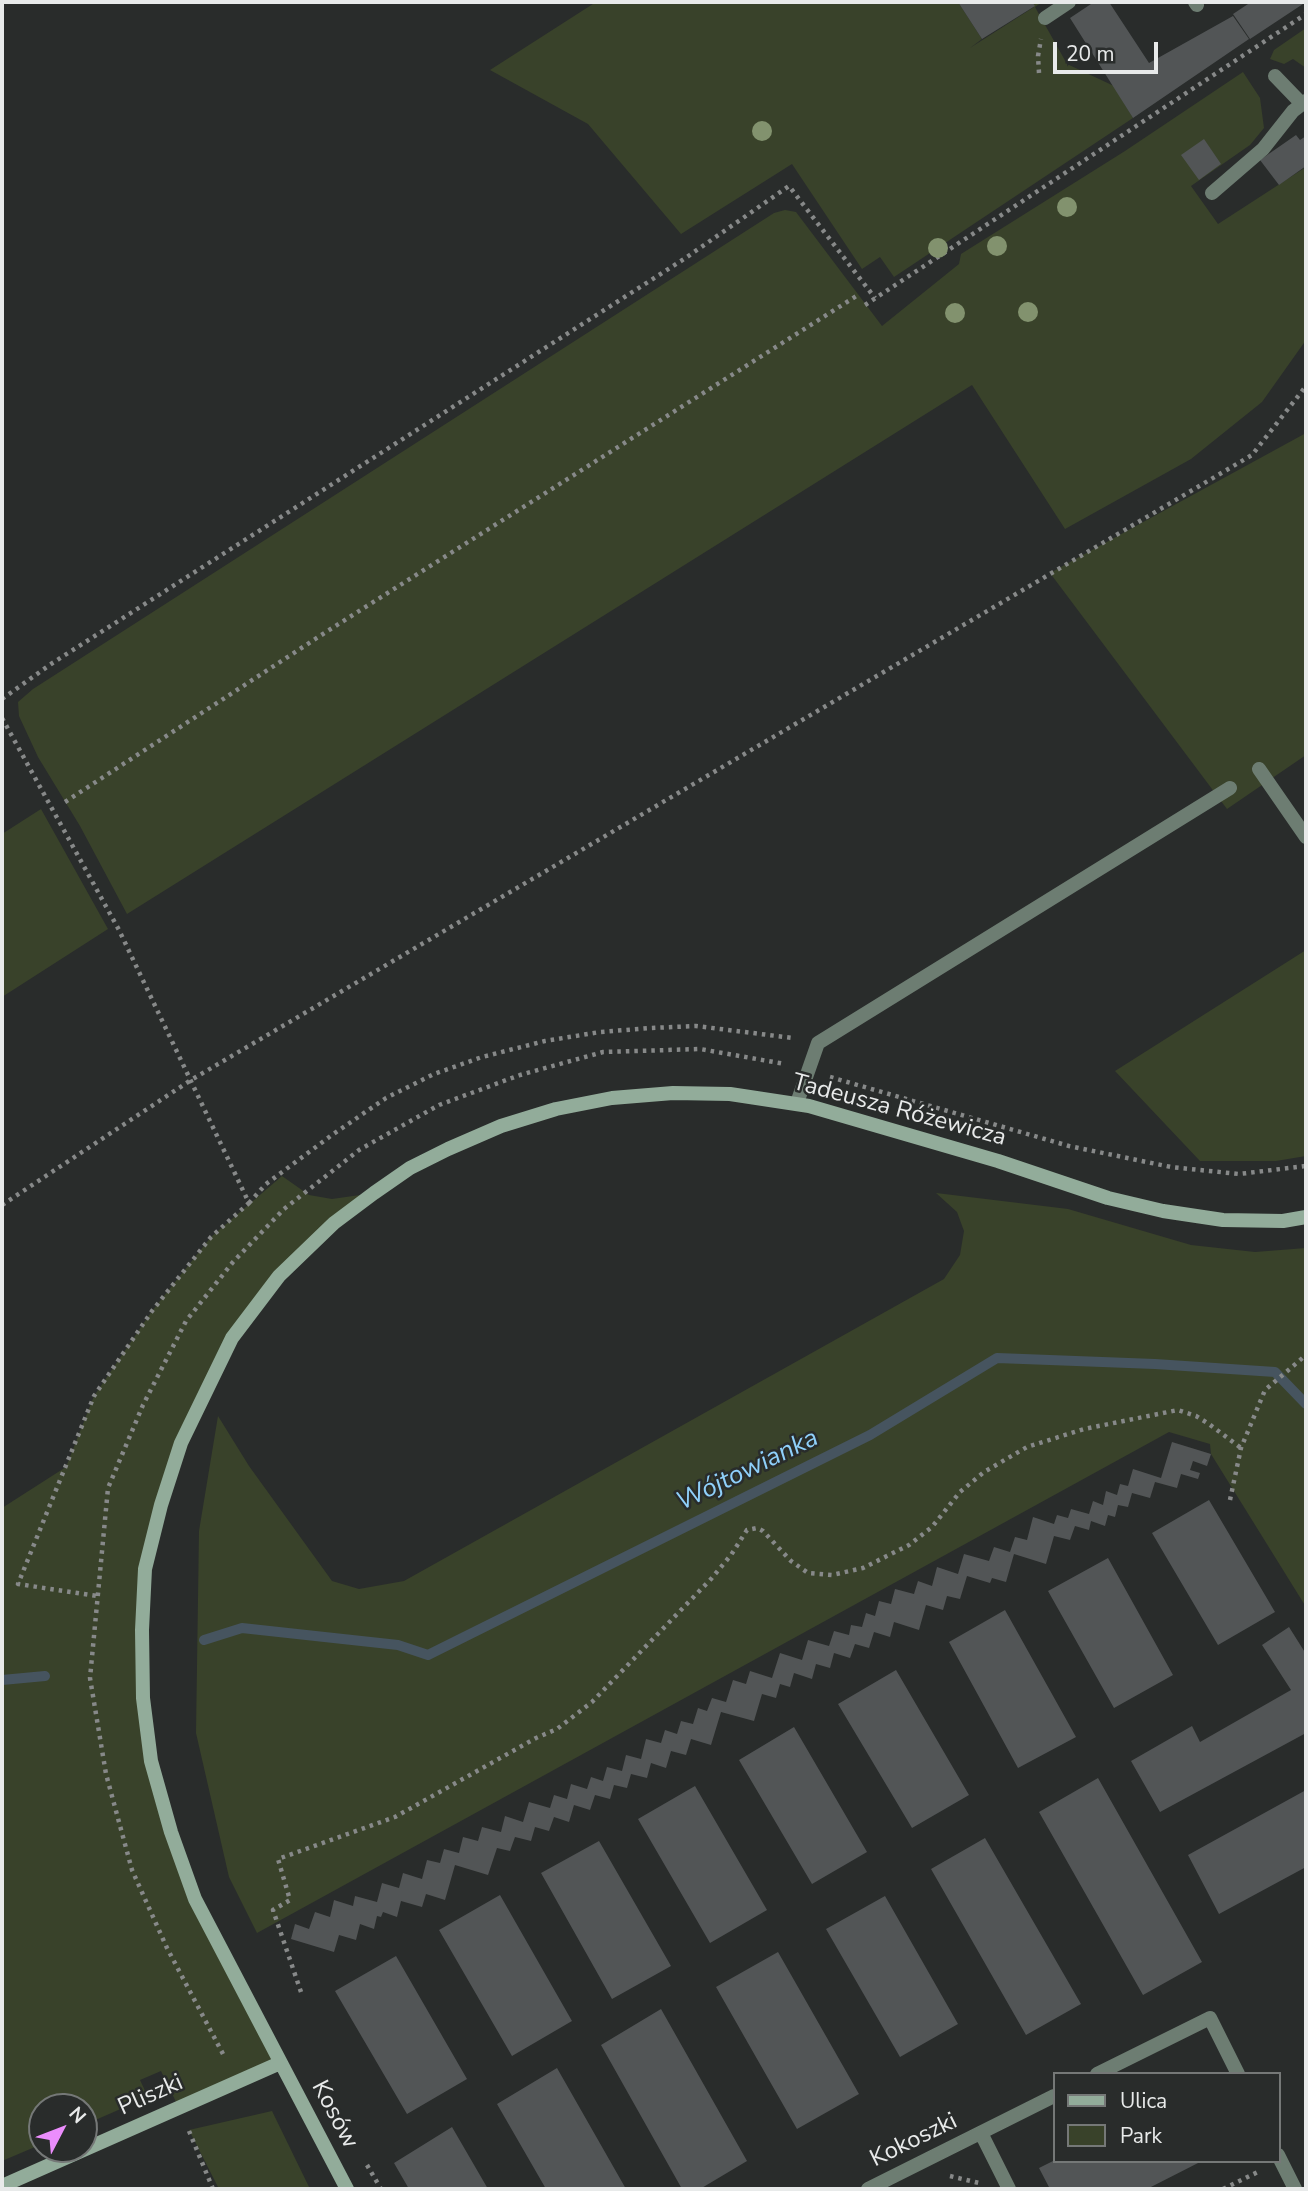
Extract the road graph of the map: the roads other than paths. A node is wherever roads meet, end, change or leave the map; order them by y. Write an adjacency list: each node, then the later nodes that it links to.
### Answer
1 (1069, 2): 2 (street)
2 (1045, 18)
3 (1275, 76): 4 (street)
4 (1304, 103): 5 (street)
5 (1212, 193)
6 (1259, 769): 8 (street)
7 (1230, 788): 9 (street)
8 (1306, 837)
9 (797, 1103): 10 (street, Tadeusza Różewicza); 11 (street, Tadeusza Różewicza)
10 (1306, 1217)
11 (280, 2063): 17 (street, Pliszki); 18 (street, Kosów)
12 (1101, 2072): 13 (street)
13 (1236, 2072)
14 (1052, 2097): 15 (street, Kokoszki)
15 (981, 2133): 19 (street, Kokoszki); 20 (street, Kokoszki)
16 (1280, 2158): 21 (street)
17 (2, 2186)
18 (347, 2189)
19 (867, 2189)
20 (1009, 2189)
21 (1296, 2189)

